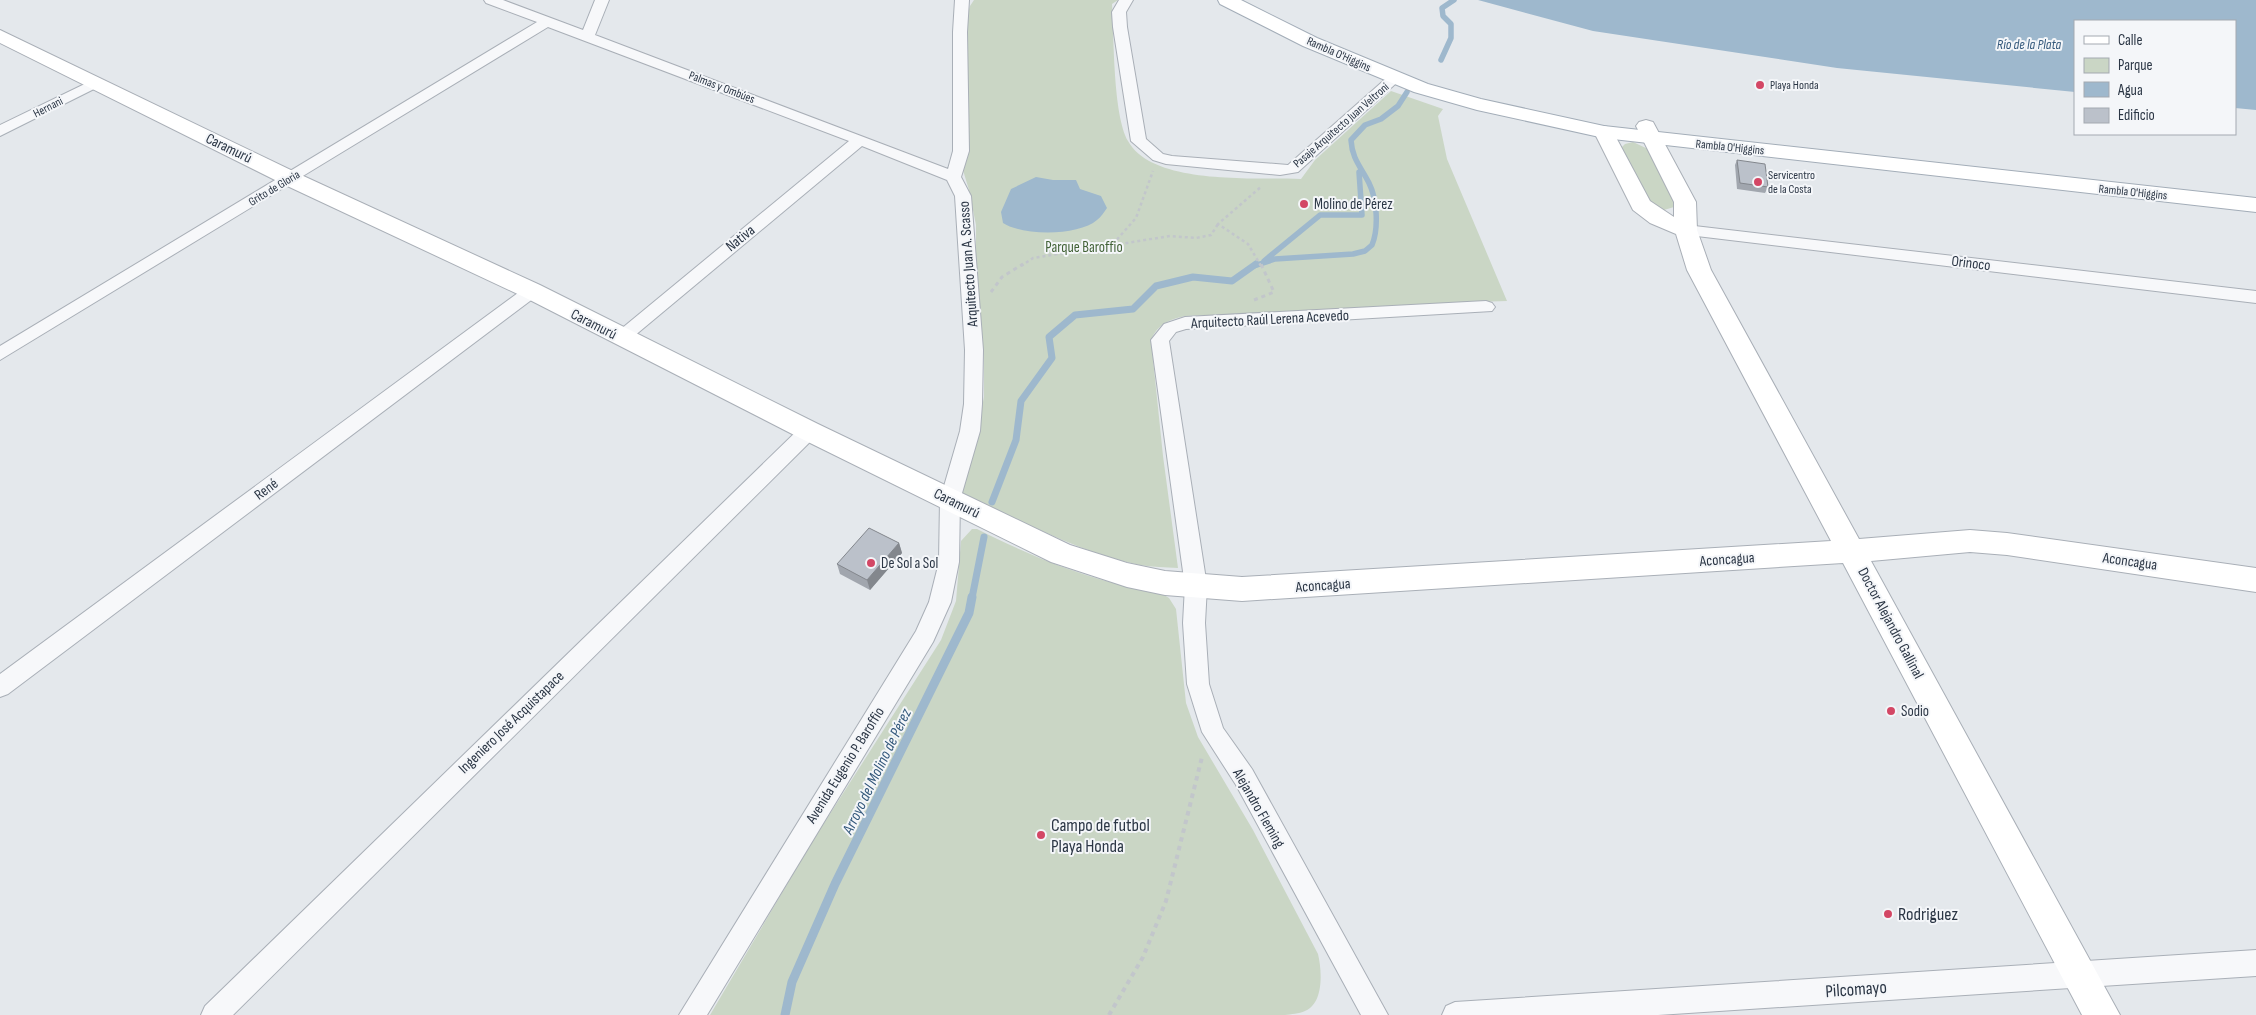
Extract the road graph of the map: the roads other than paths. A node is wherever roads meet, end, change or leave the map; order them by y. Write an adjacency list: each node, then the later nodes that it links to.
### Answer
1 (491, 0): 7 (street, Palmas y Ombúes)
2 (602, 0): 9 (street)
3 (962, 0): 16 (street)
4 (1126, 0): 10 (street, Pasaje Arquitecto Juan Veltroni)
5 (1227, 0): 10 (main road, Rambla O'Higgins)
6 (1254, 0): 14 (main road, Rambla O'Higgins)
7 (548, 21): 9 (street, Palmas y Ombúes); 17 (street, Grito de Gloria)
8 (0, 36): 11 (main road, Caramurú)
9 (588, 36): 15 (street, Palmas y Ombúes)
10 (1395, 78): 13 (main road, Rambla O'Higgins)
11 (95, 83): 12 (street, Hernani); 17 (main road, Caramurú)
12 (0, 131)
13 (1604, 132): 14 (main road, Rambla O'Higgins); 20 (main road)
14 (1649, 132): 18 (main road, Rambla O'Higgins); 19 (main road, Rambla O'Higgins); 20 (main road, Doctor Alejandro Gallinal)
15 (860, 140): 16 (street, Palmas y Ombúes); 24 (street, Nativa)
16 (953, 177): 27 (street, Arquitecto Juan A. Scasso)
17 (291, 179): 21 (main road, Caramurú); 25 (street, Grito de Gloria)
18 (2256, 192)
19 (2256, 205)
20 (1686, 230): 22 (street, Orinoco); 28 (main road, Doctor Alejandro Gallinal)
21 (532, 291): 24 (main road, Caramurú); 31 (street, René)
22 (2256, 297)
23 (1486, 308): 30 (street, Arquitecto Raúl Lerena Acevedo)
24 (621, 338): 26 (main road, Caramurú)
25 (0, 354)
26 (809, 431): 27 (main road, Caramurú); 34 (street, Ingeniero José Acquistapace)
27 (950, 500): 30 (main road, Caramurú); 35 (street, Avenida Eugenio P. Baroffio)
28 (1852, 551): 29 (main road, Aconcagua); 30 (main road, Aconcagua); 33 (main road, Doctor Alejandro Gallinal)
29 (2256, 580)
30 (1196, 586): 36 (street, Alejandro Fleming)
31 (0, 687)
32 (2256, 963): 33 (street, Pilcomayo)
33 (2080, 974): 37 (street, Pilcomayo); 38 (main road, Doctor Alejandro Gallinal)
34 (214, 1015)
35 (692, 1015)
36 (1375, 1015)
37 (1455, 1015)
38 (2102, 1015)

